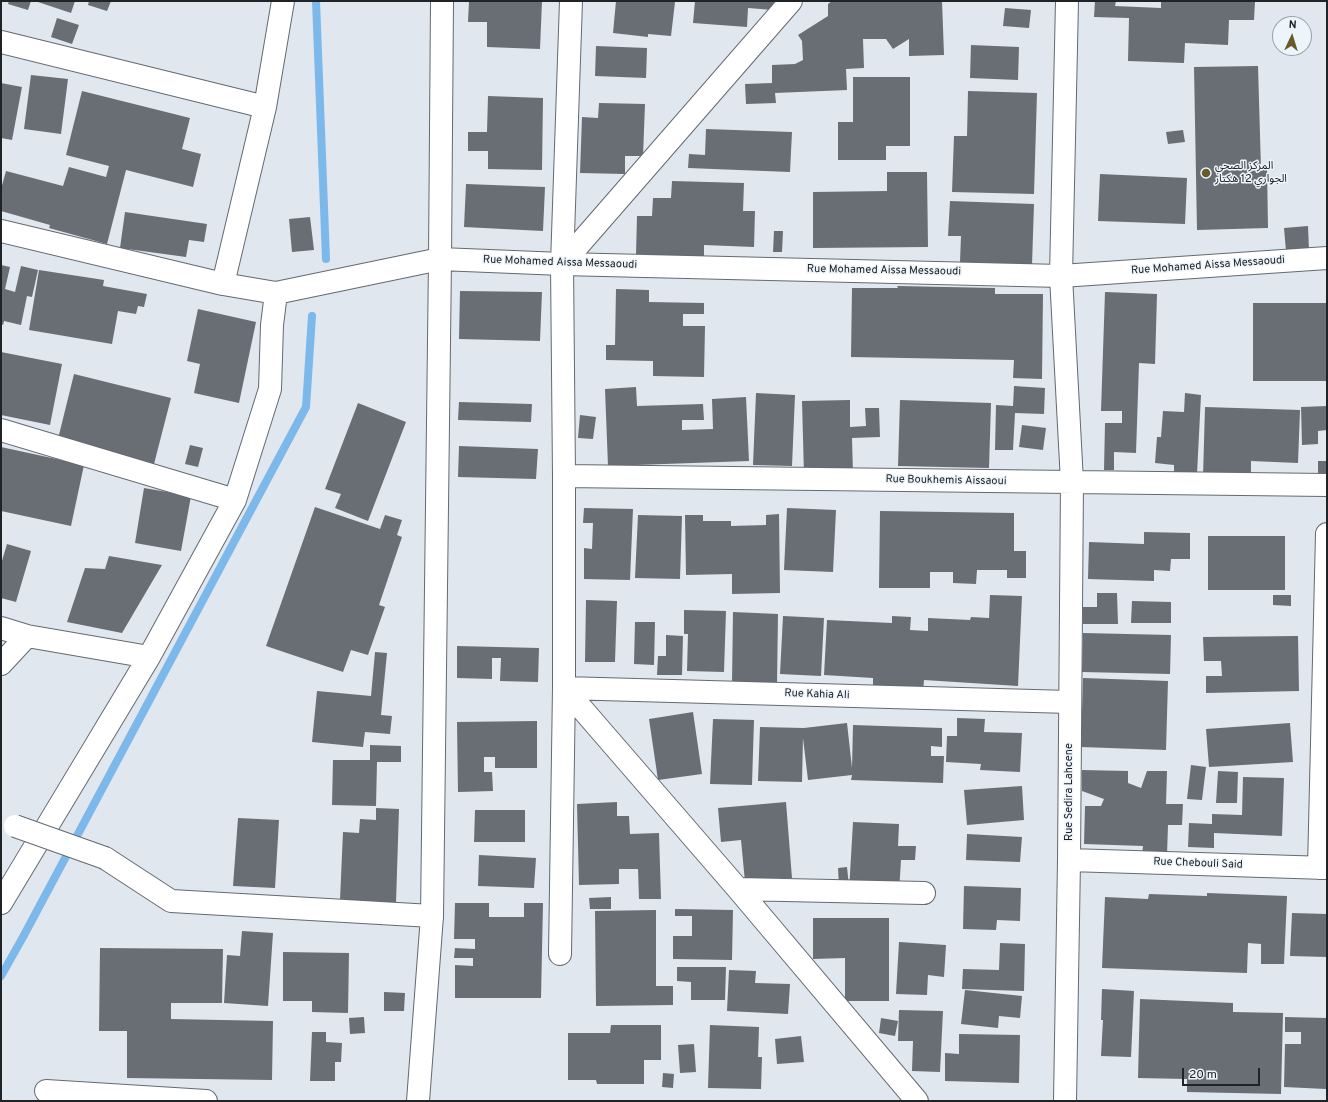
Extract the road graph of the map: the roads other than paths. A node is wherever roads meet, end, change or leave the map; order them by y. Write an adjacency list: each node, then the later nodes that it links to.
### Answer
1 (283, 1): 7 (street)
2 (442, 1): 10 (street)
3 (571, 1): 11 (street)
4 (791, 1): 11 (street)
5 (1067, 1): 12 (street, Rue Sedira Lahcene)
6 (1, 42): 7 (street)
7 (264, 107): 13 (street)
8 (1, 231): 13 (street)
9 (1327, 258): 12 (street, Rue Mohamed Aissa Messaoudi)
10 (440, 259): 11 (street, Rue Mohamed Aissa Messaoudi); 14 (street, Rue Mohamed Aissa Messaoudi); 33 (street)
11 (562, 264): 12 (street, Rue Mohamed Aissa Messaoudi); 16 (street)
12 (1061, 276): 17 (street, Rue Sedira Lahcene)
13 (223, 284): 14 (street)
14 (276, 293): 19 (street)
15 (1, 430): 19 (street)
16 (564, 476): 17 (street, Rue Boukhemis Aissaoui); 25 (street)
17 (1072, 482): 18 (street, Rue Boukhemis Aissaoui); 26 (street, Rue Sedira Lahcene)
18 (1327, 485)
19 (235, 500): 23 (street)
20 (1327, 534): 29 (street)
21 (1, 628): 22 (street)
22 (27, 636): 23 (street); 24 (street)
23 (149, 657): 32 (street)
24 (1, 664)
25 (564, 688): 26 (street, Rue Kahia Ali); 30 (street); 34 (street)
26 (1070, 702): 28 (street, Rue Sedira Lahcene)
27 (8, 824): 33 (street, bridge)
28 (1069, 860): 29 (street, Rue Chebouli Said); 39 (street, Rue Sedira Lahcene)
29 (1323, 868)
30 (738, 889): 31 (street); 38 (street)
31 (924, 893)
32 (1, 903)
33 (432, 916): 37 (street)
34 (560, 954)
35 (46, 1091): 36 (street)
36 (206, 1101)
37 (418, 1101)
38 (916, 1101)
39 (1065, 1101)

